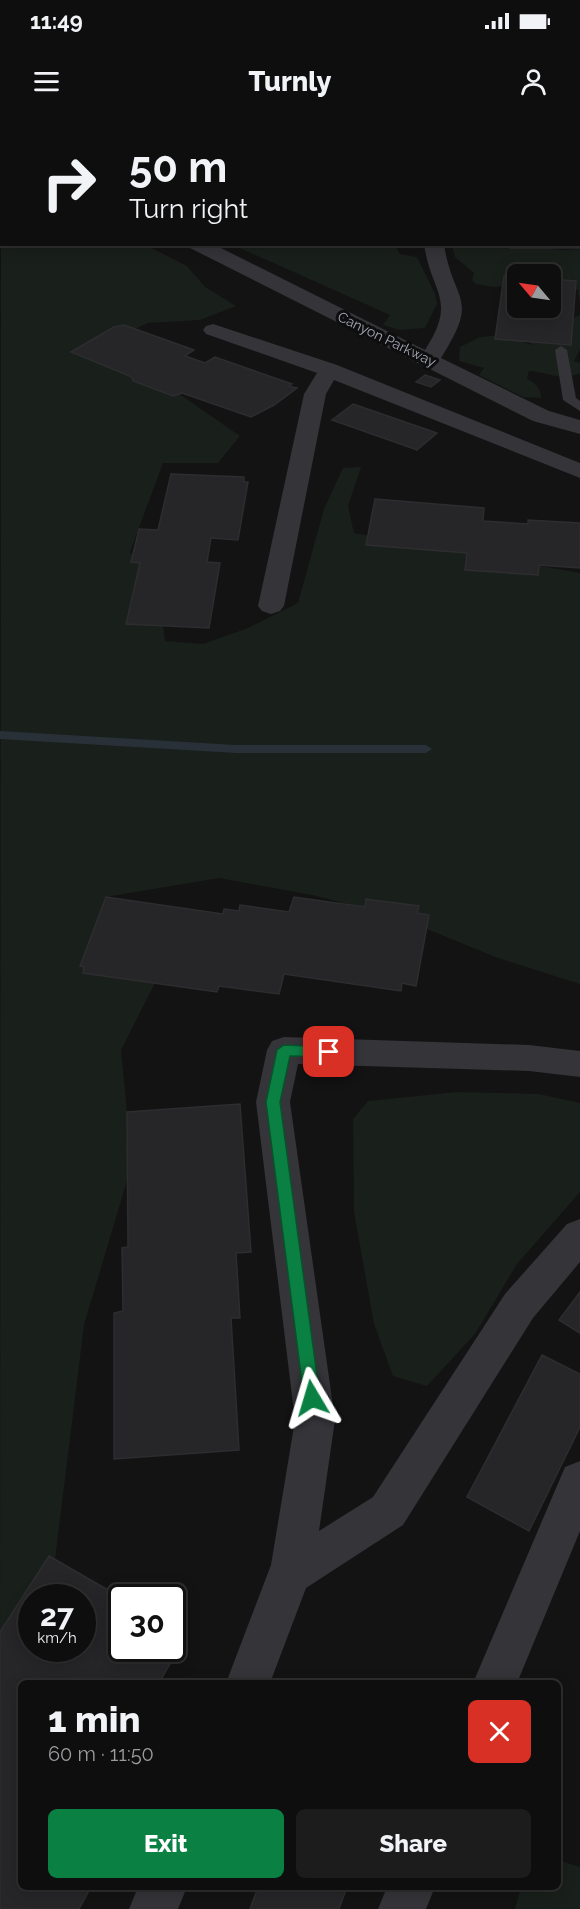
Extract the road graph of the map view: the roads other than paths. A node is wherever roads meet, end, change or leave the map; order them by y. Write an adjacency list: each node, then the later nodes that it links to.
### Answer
1 (201, 246): 5 (street, Canyon Parkway)
2 (434, 246): 5 (street)
3 (213, 330): 6 (street)
4 (561, 350): 7 (lane)
5 (429, 360): 8 (street, Canyon Parkway)
6 (329, 370): 9 (street); 10 (street)
7 (580, 407)
8 (580, 427)
9 (580, 471)
10 (271, 606)
11 (580, 1064): 14 (street)
12 (580, 1235): 14 (street)
13 (580, 1481): 16 (street)
14 (289, 1574): 15 (street)
15 (249, 1680)
16 (496, 1680)
17 (162, 1890): 19 (street)
18 (410, 1890): 20 (street)
19 (153, 1909)
20 (402, 1909)

